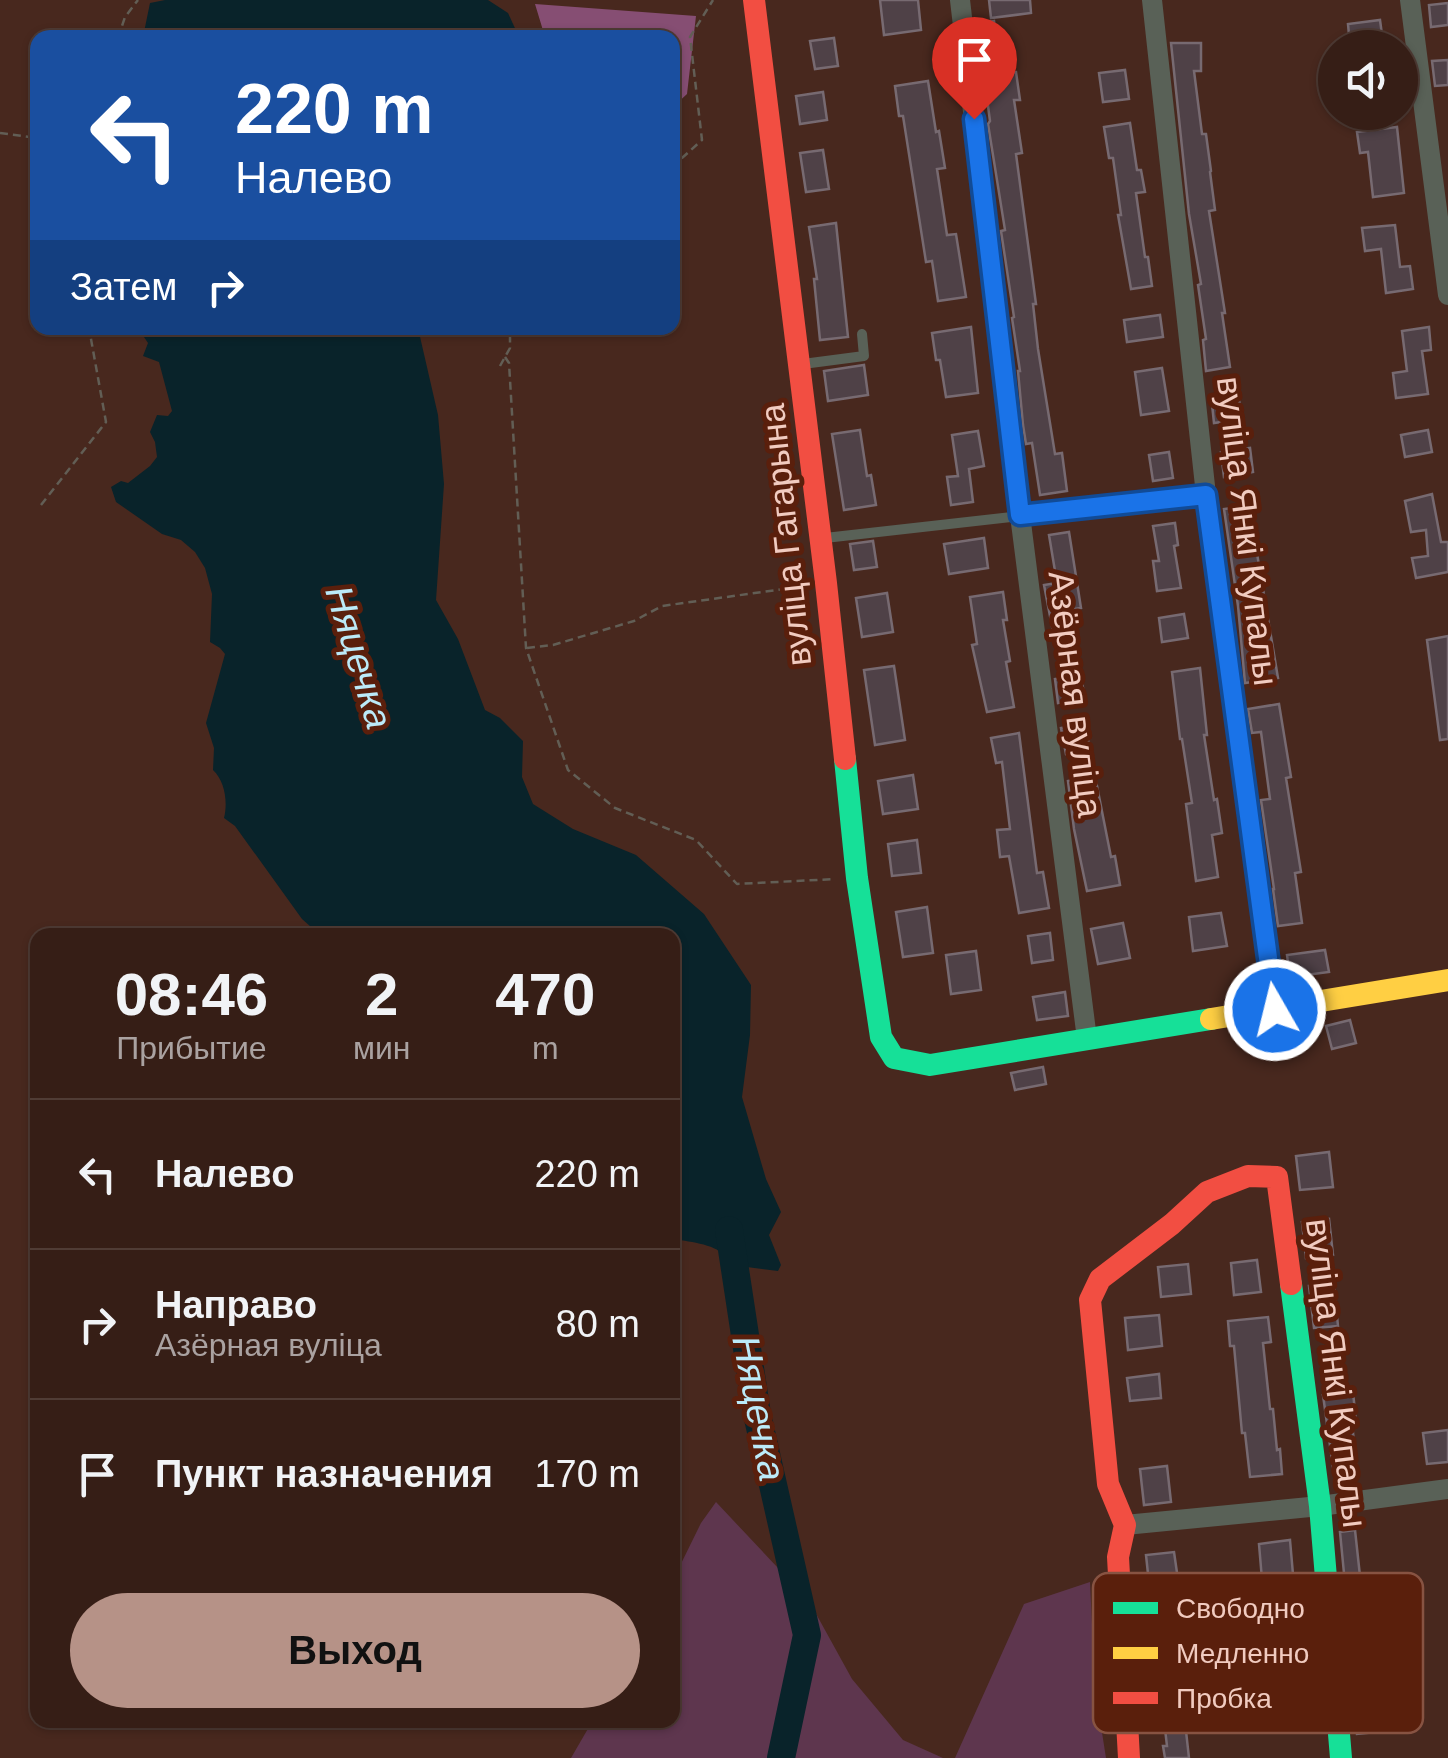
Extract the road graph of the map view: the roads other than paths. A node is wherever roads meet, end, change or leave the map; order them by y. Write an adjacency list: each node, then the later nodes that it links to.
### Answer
1 (754, 0): 7 (street, вуліца Гагарына)
2 (960, 0): 9 (street, Азёрная вуліца)
3 (1152, 0): 8 (street, вуліца Янкі Купалы)
4 (1410, 0): 5 (street)
5 (1448, 294)
6 (862, 334): 7 (lane)
7 (800, 364): 10 (street, вуліца Гагарына)
8 (1206, 495): 9 (lane); 12 (street, вуліца Янкі Купалы)
9 (1020, 515): 10 (lane); 13 (street, Азёрная вуліца)
10 (820, 539): 13 (street, вуліца Гагарына)
11 (1448, 980): 12 (street)
12 (1275, 1010): 13 (street)
13 (1087, 1039)
14 (1448, 1490): 15 (street)
15 (1320, 1506): 16 (street); 16 (street, вуліца Янкі Купалы); 18 (street, вуліца Янкі Купалы)
16 (1125, 1525): 17 (street)
17 (1119, 1573)
18 (1326, 1573)
19 (1128, 1733): 21 (street)
20 (1339, 1733): 22 (street, вуліца Янкі Купалы)
21 (1129, 1758)
22 (1341, 1758)

